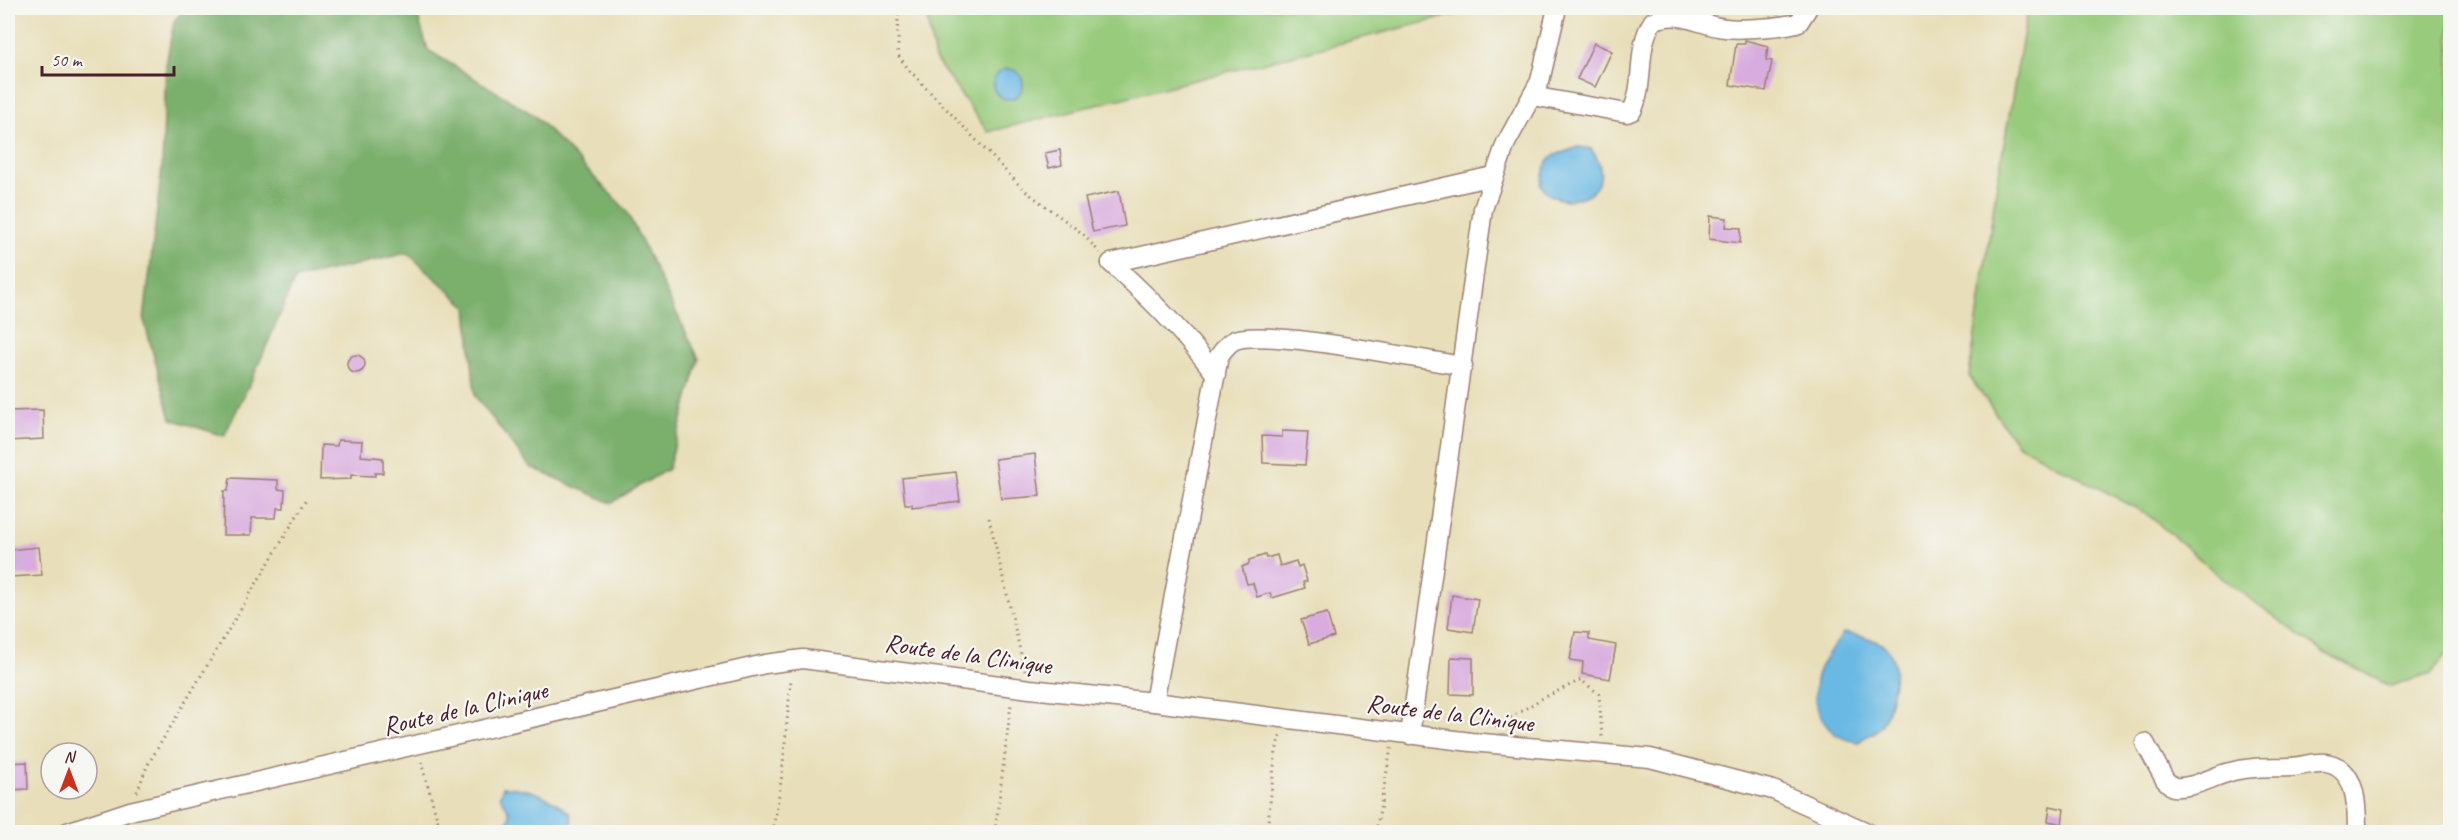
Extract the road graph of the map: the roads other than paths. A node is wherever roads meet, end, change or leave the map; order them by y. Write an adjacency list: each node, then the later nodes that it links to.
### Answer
1 (1557, 8): 3 (street)
2 (1808, 8): 3 (street)
3 (1532, 96): 4 (street)
4 (1493, 176): 5 (street); 6 (street)
5 (1462, 366): 6 (street); 8 (street)
6 (1216, 375): 7 (street)
7 (1154, 702): 8 (street, Route de la Clinique); 10 (street, Route de la Clinique)
8 (1402, 733): 11 (street, Route de la Clinique)
9 (2145, 742): 12 (street)
10 (67, 832)
11 (1867, 832)
12 (2357, 832)

